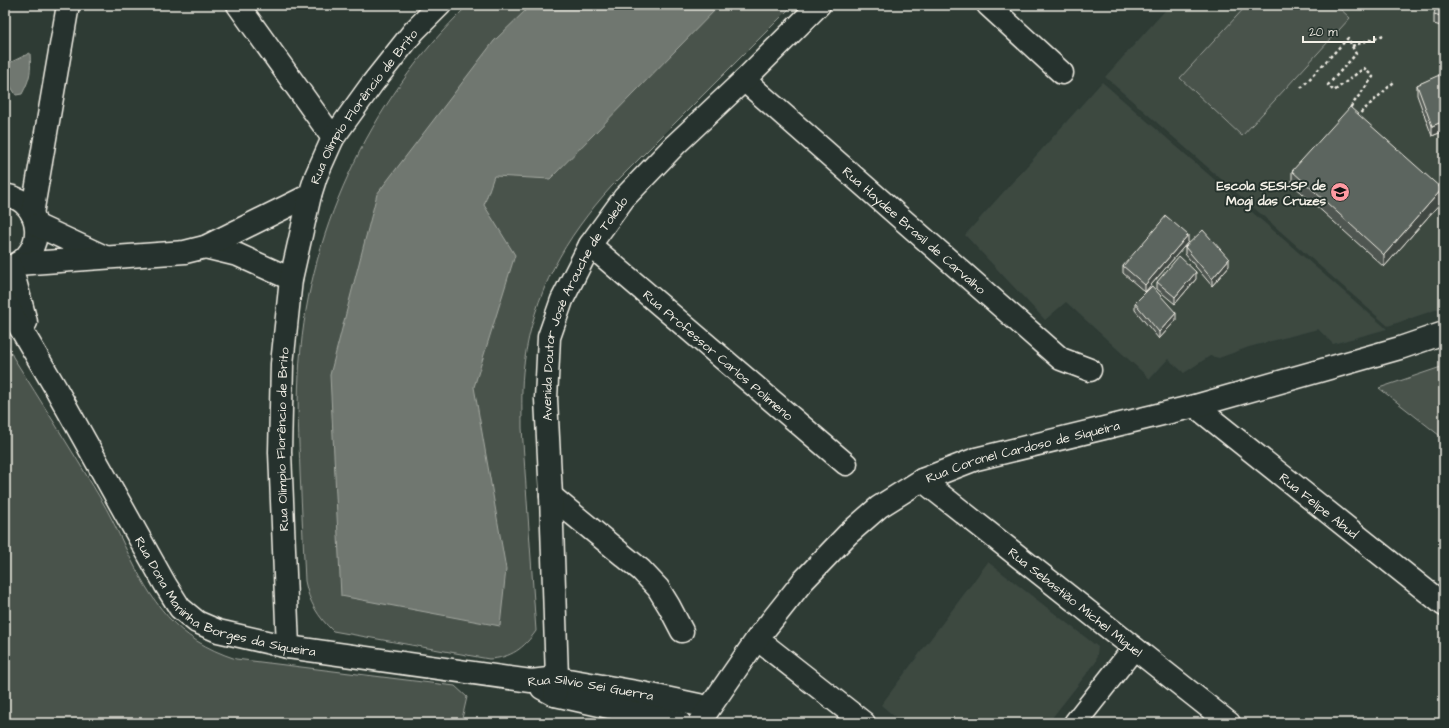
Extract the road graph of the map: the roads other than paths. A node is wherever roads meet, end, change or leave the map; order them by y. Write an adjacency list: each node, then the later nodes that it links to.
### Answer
1 (68, 5): 9 (street)
2 (238, 5): 8 (street)
3 (440, 5): 8 (street, Rua Olímpio Florêncio de Brito)
4 (820, 5): 7 (street, Avenida Doutor José Arouche de Toledo)
5 (988, 5): 6 (street)
6 (1062, 73)
7 (744, 80): 13 (street, Avenida Doutor José Arouche de Toledo); 21 (street, Rua Haydee Brasil de Carvalho)
8 (333, 138): 11 (street, Rua Olímpio Florêncio de Brito)
9 (44, 150): 10 (street); 12 (street)
10 (7, 195): 12 (street, Rua Olímpio Florêncio de Brito)
11 (310, 195): 14 (street, Rua Olímpio Florêncio de Brito); 17 (street, Rua Olímpio Florêncio de Brito)
12 (34, 219): 15 (street, Rua Olímpio Florêncio de Brito); 16 (street)
13 (590, 244): 23 (street, Rua Professor Carlos Polimeno); 25 (street, Avenida Doutor José Arouche de Toledo)
14 (205, 247): 15 (street, Rua Olímpio Florêncio de Brito); 17 (street, Rua Olímpio Florêncio de Brito)
15 (106, 257): 16 (street, Rua Olímpio Florêncio de Brito)
16 (11, 266): 20 (street, Rua Dona Maninha Borges da Siqueira)
17 (291, 279): 29 (street, Rua Olímpio Florêncio de Brito)
18 (5, 302): 20 (street, Rua Dona Maninha Borges da Siqueira)
19 (1444, 333): 22 (street, Rua Coronel Cardoso de Siqueira)
20 (33, 348): 29 (street, Rua Dona Maninha Borges da Siqueira)
21 (1090, 370)
22 (1195, 406): 24 (street, Rua Coronel Cardoso de Siqueira); 26 (street, Rua Felipe Abud)
23 (846, 464)
24 (922, 480): 28 (street, Rua Coronel Cardoso de Siqueira); 30 (street, Rua Sebastião Michel Miguel)
25 (552, 496): 27 (street); 32 (street, Avenida Doutor José Arouche de Toledo)
26 (1444, 605)
27 (682, 630)
28 (757, 639): 33 (street, Rua Coronel Cardoso de Siqueira); 35 (street)
29 (288, 647): 31 (street, Rua Dona Maninha Borges da Siqueira)
30 (1134, 648): 36 (street); 37 (street, Rua Sebastião Michel Miguel)
31 (531, 681): 32 (street, Rua Sílvio Sei Guerra)
32 (556, 687): 33 (street, Rua Sílvio Sei Guerra); 34 (street, Rua Sílvio Sei Guerra)
33 (704, 715)
34 (680, 723)
35 (864, 723)
36 (1075, 723)
37 (1229, 723)

